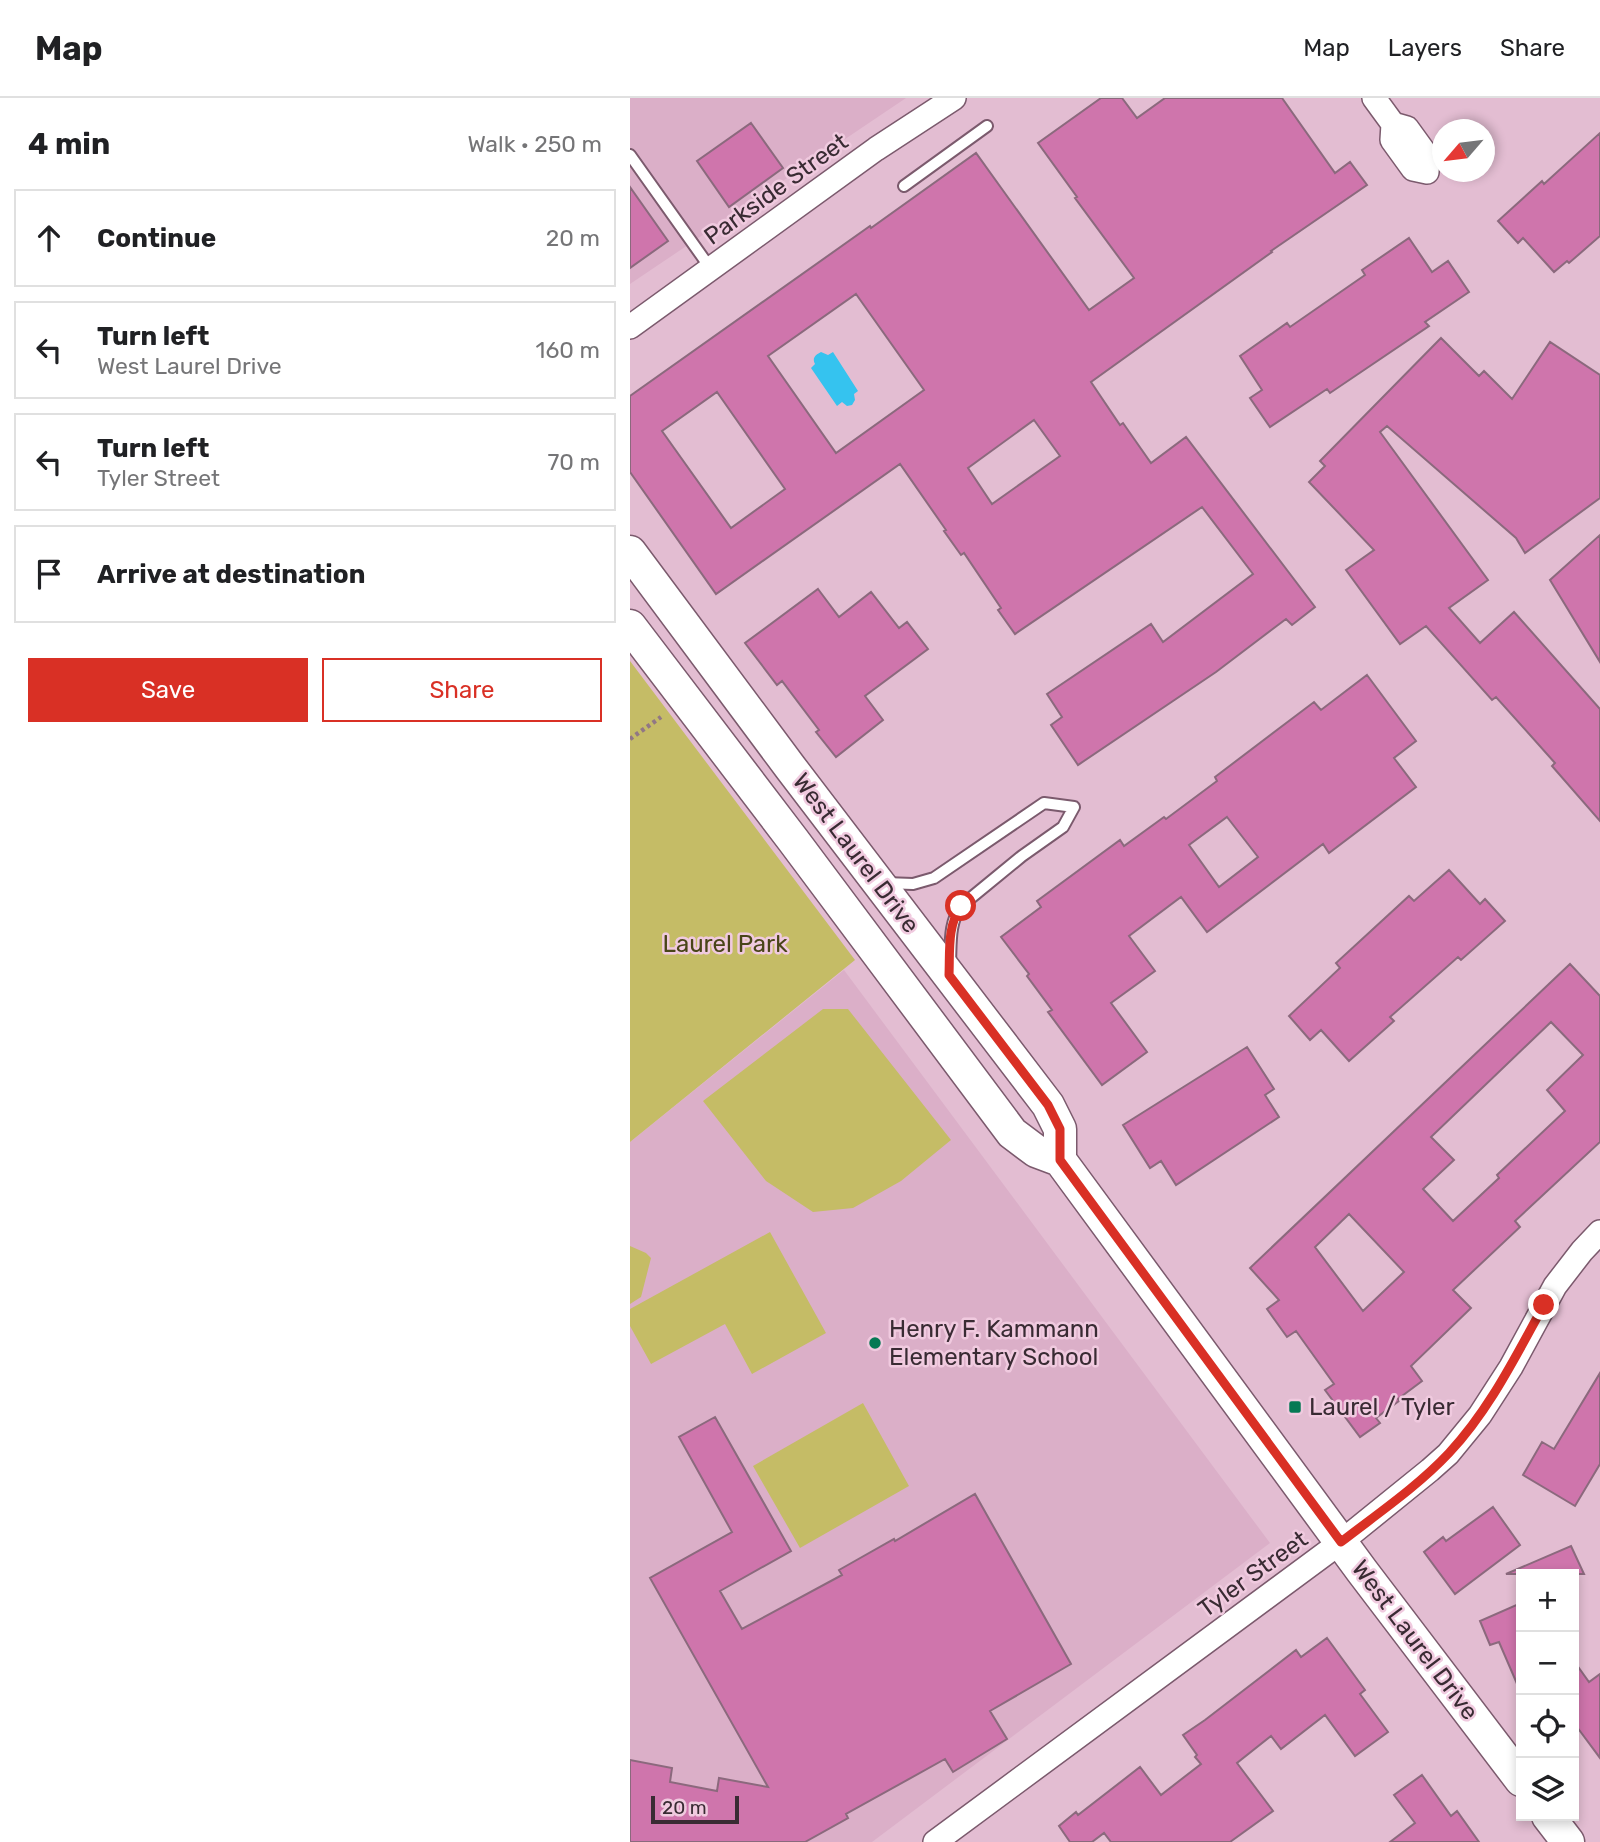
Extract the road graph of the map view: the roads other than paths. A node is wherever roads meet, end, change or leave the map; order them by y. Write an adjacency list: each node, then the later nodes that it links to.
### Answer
1 (954, 98): 7 (street, Parkside Street)
2 (1374, 98): 5 (street)
3 (987, 126): 6 (lane)
4 (630, 155): 7 (lane)
5 (1430, 176)
6 (904, 186)
7 (711, 269): 8 (street, Parkside Street)
8 (630, 327)
9 (630, 552): 11 (main road, West Laurel Drive)
10 (630, 626): 13 (main road, West Laurel Drive)
11 (878, 882): 12 (main road, West Laurel Drive); 12 (lane)
12 (949, 975): 13 (main road, West Laurel Drive)
13 (1060, 1160): 15 (main road, West Laurel Drive)
14 (1600, 1233): 15 (street, Tyler Street)
15 (1341, 1542): 16 (main road, West Laurel Drive); 18 (street, Tyler Street)
16 (1516, 1773)
17 (1552, 1821): 19 (main road)
18 (935, 1842)
19 (1568, 1842)

